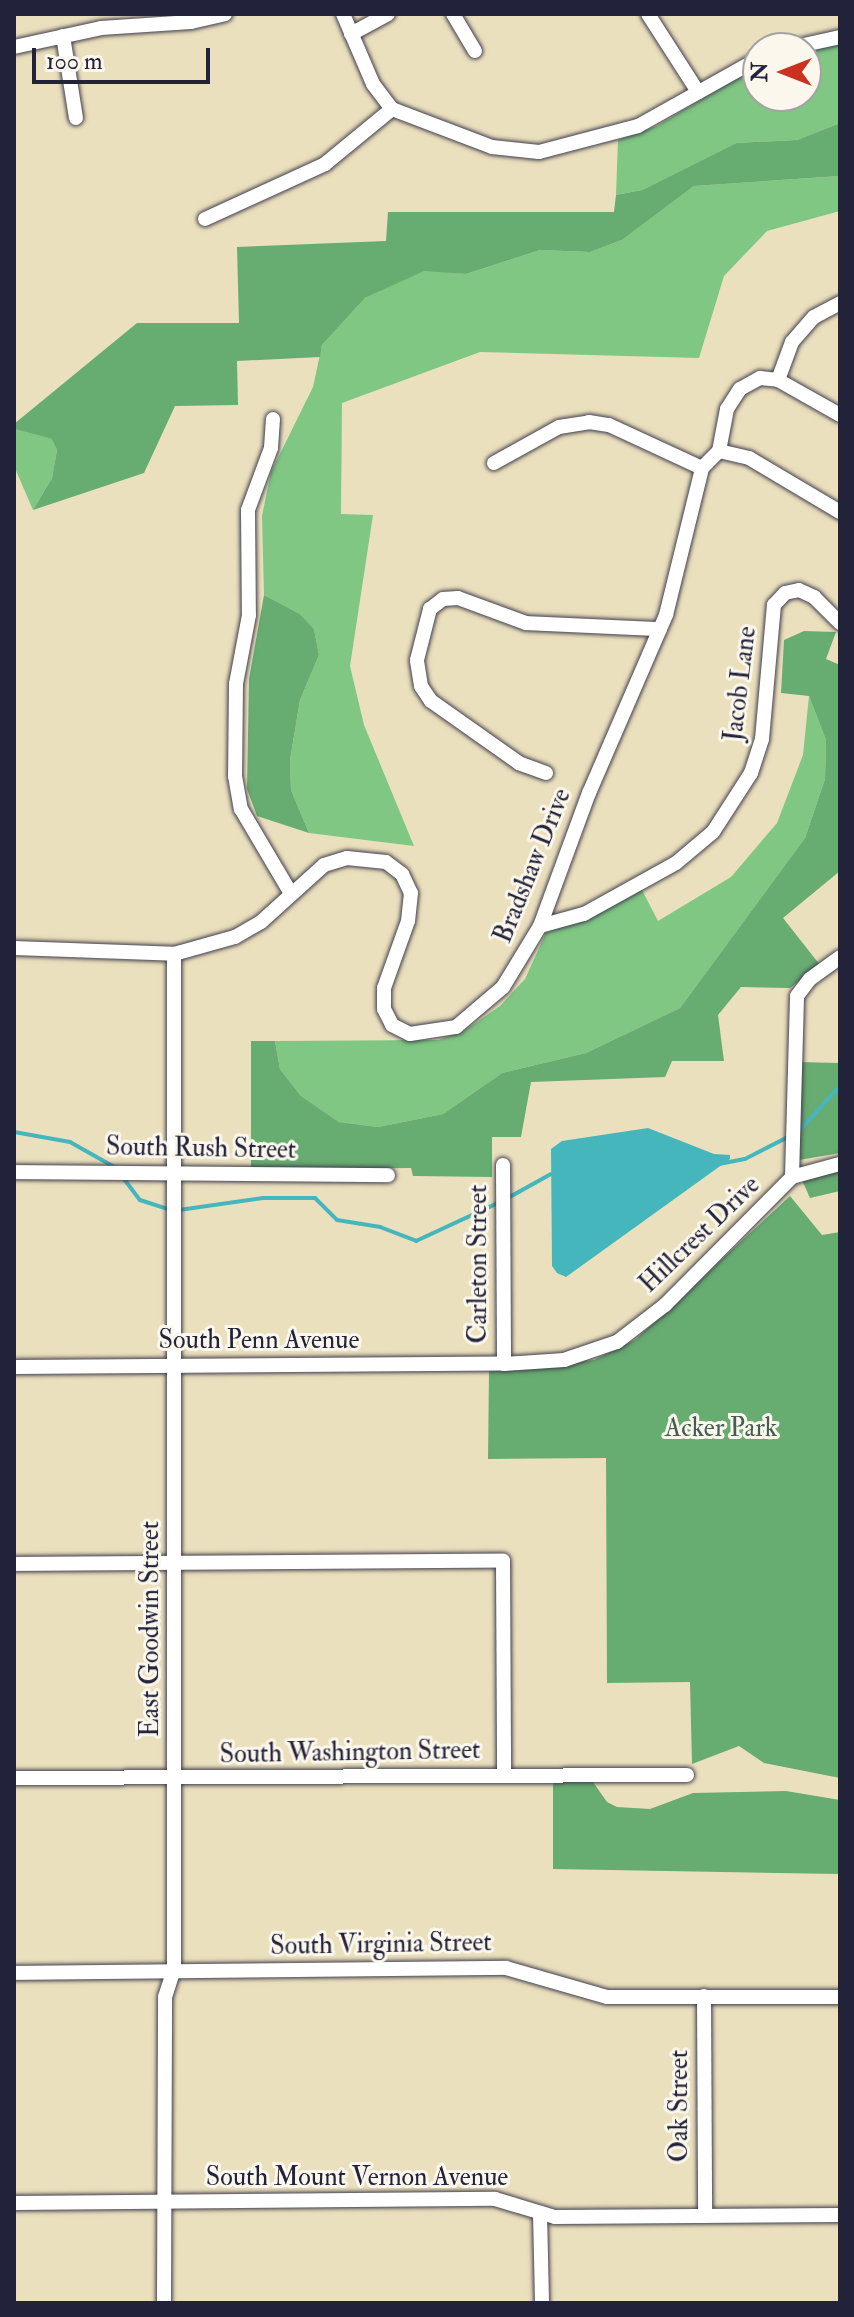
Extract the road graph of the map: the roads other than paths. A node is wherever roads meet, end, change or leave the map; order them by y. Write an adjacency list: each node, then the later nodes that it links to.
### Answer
1 (225, 14): 7 (street)
2 (343, 14): 6 (street)
3 (388, 14): 6 (street)
4 (453, 14): 9 (street)
5 (648, 14): 11 (street)
6 (351, 34): 12 (street)
7 (63, 36): 8 (street); 13 (street)
8 (14, 47)
9 (475, 51)
10 (742, 68): 11 (street)
11 (698, 92): 12 (street)
12 (392, 109): 14 (street)
13 (76, 118)
14 (205, 219)
15 (840, 303): 16 (street)
16 (778, 380): 17 (street); 19 (street)
17 (840, 415)
18 (273, 419): 26 (street)
19 (719, 451): 21 (street); 22 (street)
20 (494, 463): 21 (street)
21 (702, 468): 24 (street, Bradshaw Drive)
22 (840, 512)
23 (840, 623): 27 (street, Jacob Lane)
24 (660, 629): 25 (street); 27 (street, Bradshaw Drive)
25 (546, 773)
26 (290, 892): 27 (street, Bradshaw Drive); 29 (street, Bradshaw Drive)
27 (540, 926)
28 (14, 948): 29 (street, Bradshaw Drive)
29 (174, 954): 34 (street, East Goodwin Street)
30 (840, 957): 36 (street, Hillcrest Drive)
31 (840, 1164): 36 (street)
32 (503, 1165): 37 (street, Carleton Street)
33 (14, 1172): 34 (street, South Rush Street)
34 (176, 1172): 35 (street, South Rush Street); 38 (street, East Goodwin Street)
35 (388, 1175)
36 (792, 1177): 37 (street, Hillcrest Drive)
37 (504, 1364): 38 (street, South Penn Avenue)
38 (174, 1366): 39 (street, South Penn Avenue); 40 (street, East Goodwin Street)
39 (14, 1367)
40 (175, 1563): 41 (street); 42 (street); 45 (street, East Goodwin Street)
41 (14, 1564)
42 (504, 1775): 43 (street, South Washington Street); 45 (street, South Washington Street)
43 (687, 1775)
44 (14, 1778): 45 (street, South Washington Street)
45 (174, 1778): 46 (street, East Goodwin Street)
46 (174, 1969): 47 (street, South Virginia Street); 48 (street, South Virginia Street); 50 (street, East Goodwin Street)
47 (14, 1973)
48 (704, 1996): 49 (street, South Virginia Street); 54 (street, Oak Street)
49 (840, 1997)
50 (165, 2202): 51 (street, South Mount Vernon Avenue); 52 (street, South Mount Vernon Avenue); 55 (street, East Goodwin Street)
51 (14, 2203)
52 (540, 2213): 54 (street, South Mount Vernon Avenue); 56 (street)
53 (840, 2215): 54 (street, South Mount Vernon Avenue)
54 (705, 2216)
55 (164, 2303)
56 (542, 2303)

